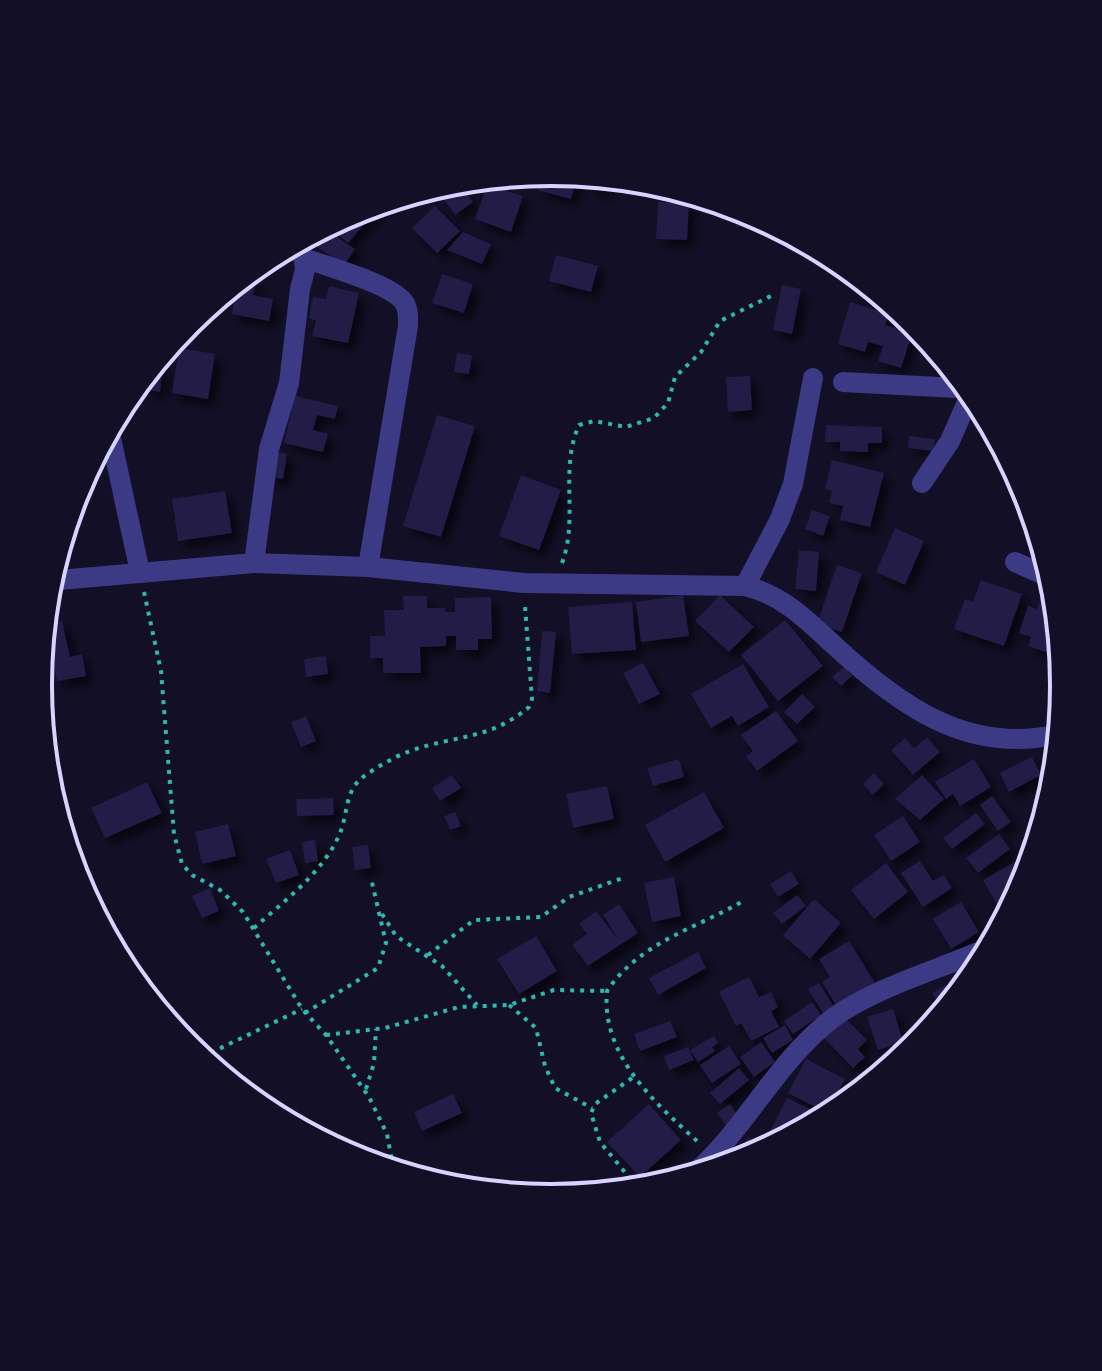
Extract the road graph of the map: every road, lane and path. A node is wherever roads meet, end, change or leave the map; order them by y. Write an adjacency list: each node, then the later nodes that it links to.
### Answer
1 (301, 254): 10 (street); 11 (street)
2 (775, 294): 16 (path)
3 (813, 378): 17 (street)
4 (843, 382): 5 (street)
5 (951, 388)
6 (965, 407): 8 (street)
7 (113, 447): 12 (street)
8 (922, 483)
9 (1015, 562): 13 (street)
10 (254, 563): 11 (street); 12 (street)
11 (368, 567): 15 (street)
12 (140, 572): 14 (street); 23 (path)
13 (1036, 572)
14 (64, 580)
15 (524, 583): 16 (street); 23 (path)
16 (554, 584): 17 (street)
17 (745, 586): 18 (street)
18 (1047, 736)
19 (371, 878): 22 (path)
20 (623, 878): 24 (path)
21 (743, 901): 26 (path)
22 (381, 912): 24 (path); 29 (path)
23 (254, 928): 29 (path)
24 (428, 955): 27 (path)
25 (971, 955): 37 (street)
26 (607, 991): 28 (path); 33 (path)
27 (477, 1005): 28 (path); 30 (path)
28 (509, 1005): 35 (path)
29 (304, 1011): 31 (path); 32 (path)
30 (376, 1029): 31 (path); 34 (path)
31 (326, 1035): 34 (path)
32 (213, 1052)
33 (632, 1078): 35 (path); 38 (path)
34 (365, 1090): 36 (path)
35 (592, 1108): 39 (path)
36 (391, 1158)
37 (710, 1158)
38 (705, 1160)
39 (630, 1178)

